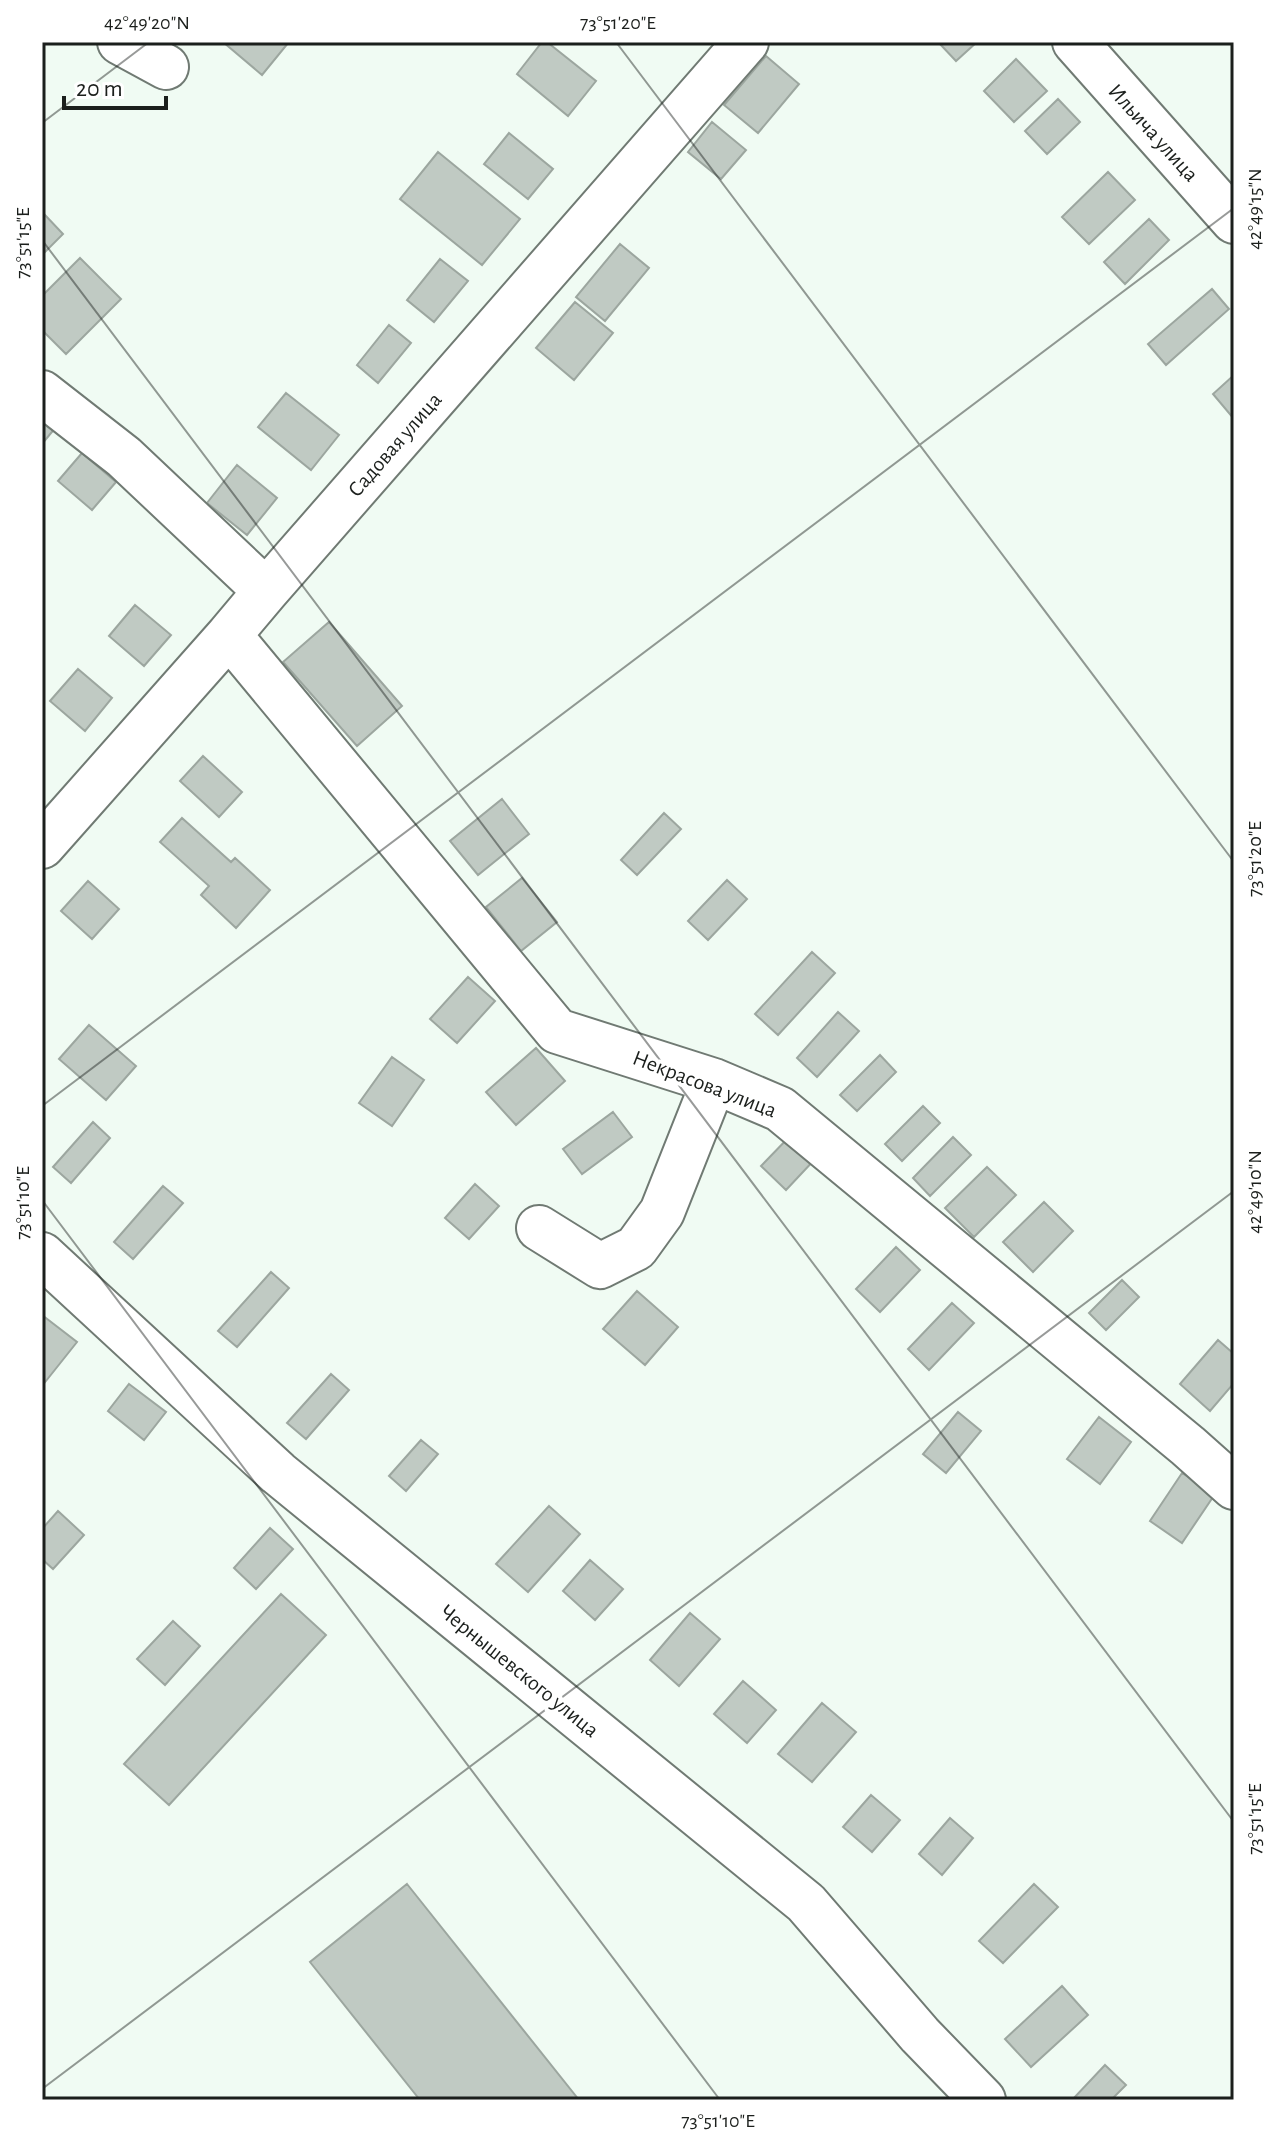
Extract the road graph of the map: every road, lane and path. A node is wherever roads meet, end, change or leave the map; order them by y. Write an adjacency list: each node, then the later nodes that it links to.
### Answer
1 (120, 42): 4 (street)
2 (746, 42): 7 (street, Садовая улица)
3 (1075, 42): 5 (street, Ильича улица)
4 (166, 67)
5 (1234, 221)
6 (42, 393): 7 (street)
7 (266, 591): 8 (street, Садовая улица)
8 (229, 635): 9 (street, Садовая улица); 10 (street, Некрасова улица)
9 (42, 846)
10 (714, 1081): 11 (street); 13 (street, Некрасова улица)
11 (539, 1228)
12 (42, 1255): 14 (street, Чернышевского улица)
13 (1234, 1487)
14 (983, 2100)

